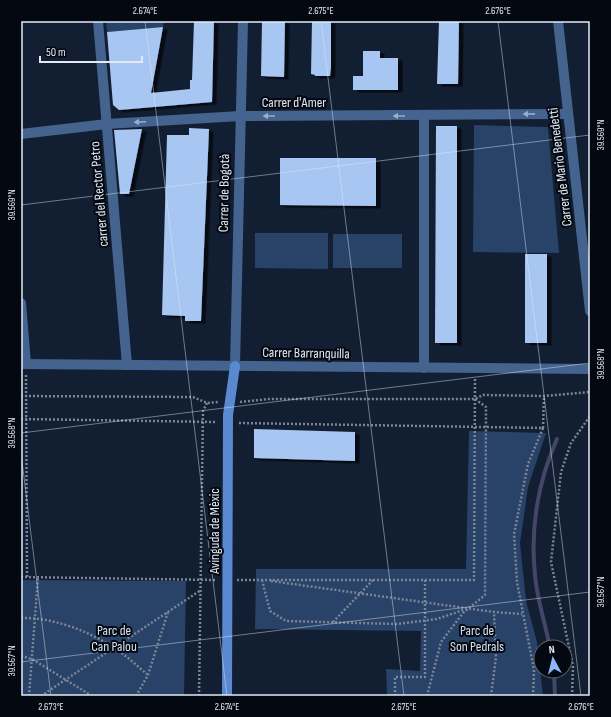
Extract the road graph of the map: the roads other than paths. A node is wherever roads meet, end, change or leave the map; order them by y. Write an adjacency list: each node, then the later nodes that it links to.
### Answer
1 (98, 21): 7 (street, carrer del Rector Petro)
2 (242, 21): 6 (street, Carrer de Bogotà)
3 (558, 21): 4 (street, Carrer de Mario Benedetti)
4 (568, 114): 5 (street, Carrer d'Amer, one-way to 5); 10 (street, Carrer de Mario Benedetti)
5 (424, 115): 6 (street, Carrer d'Amer, one-way to 6); 14 (street)
6 (240, 116): 7 (street, Carrer d'Amer, one-way to 7); 13 (street, Carrer de Bogotà)
7 (107, 124): 8 (street, Carrer d'Amer); 12 (street, carrer del Rector Petro)
8 (21, 134)
9 (21, 303): 11 (street)
10 (590, 311)
11 (24, 364): 12 (street, Carrer Barranquilla)
12 (127, 365): 13 (street, Carrer Barranquilla)
13 (235, 366): 14 (street, Carrer Barranquilla); 16 (street, Avinguda de Mèxic)
14 (424, 368): 15 (street, Carrer Barranquilla)
15 (590, 369)
16 (227, 696)

